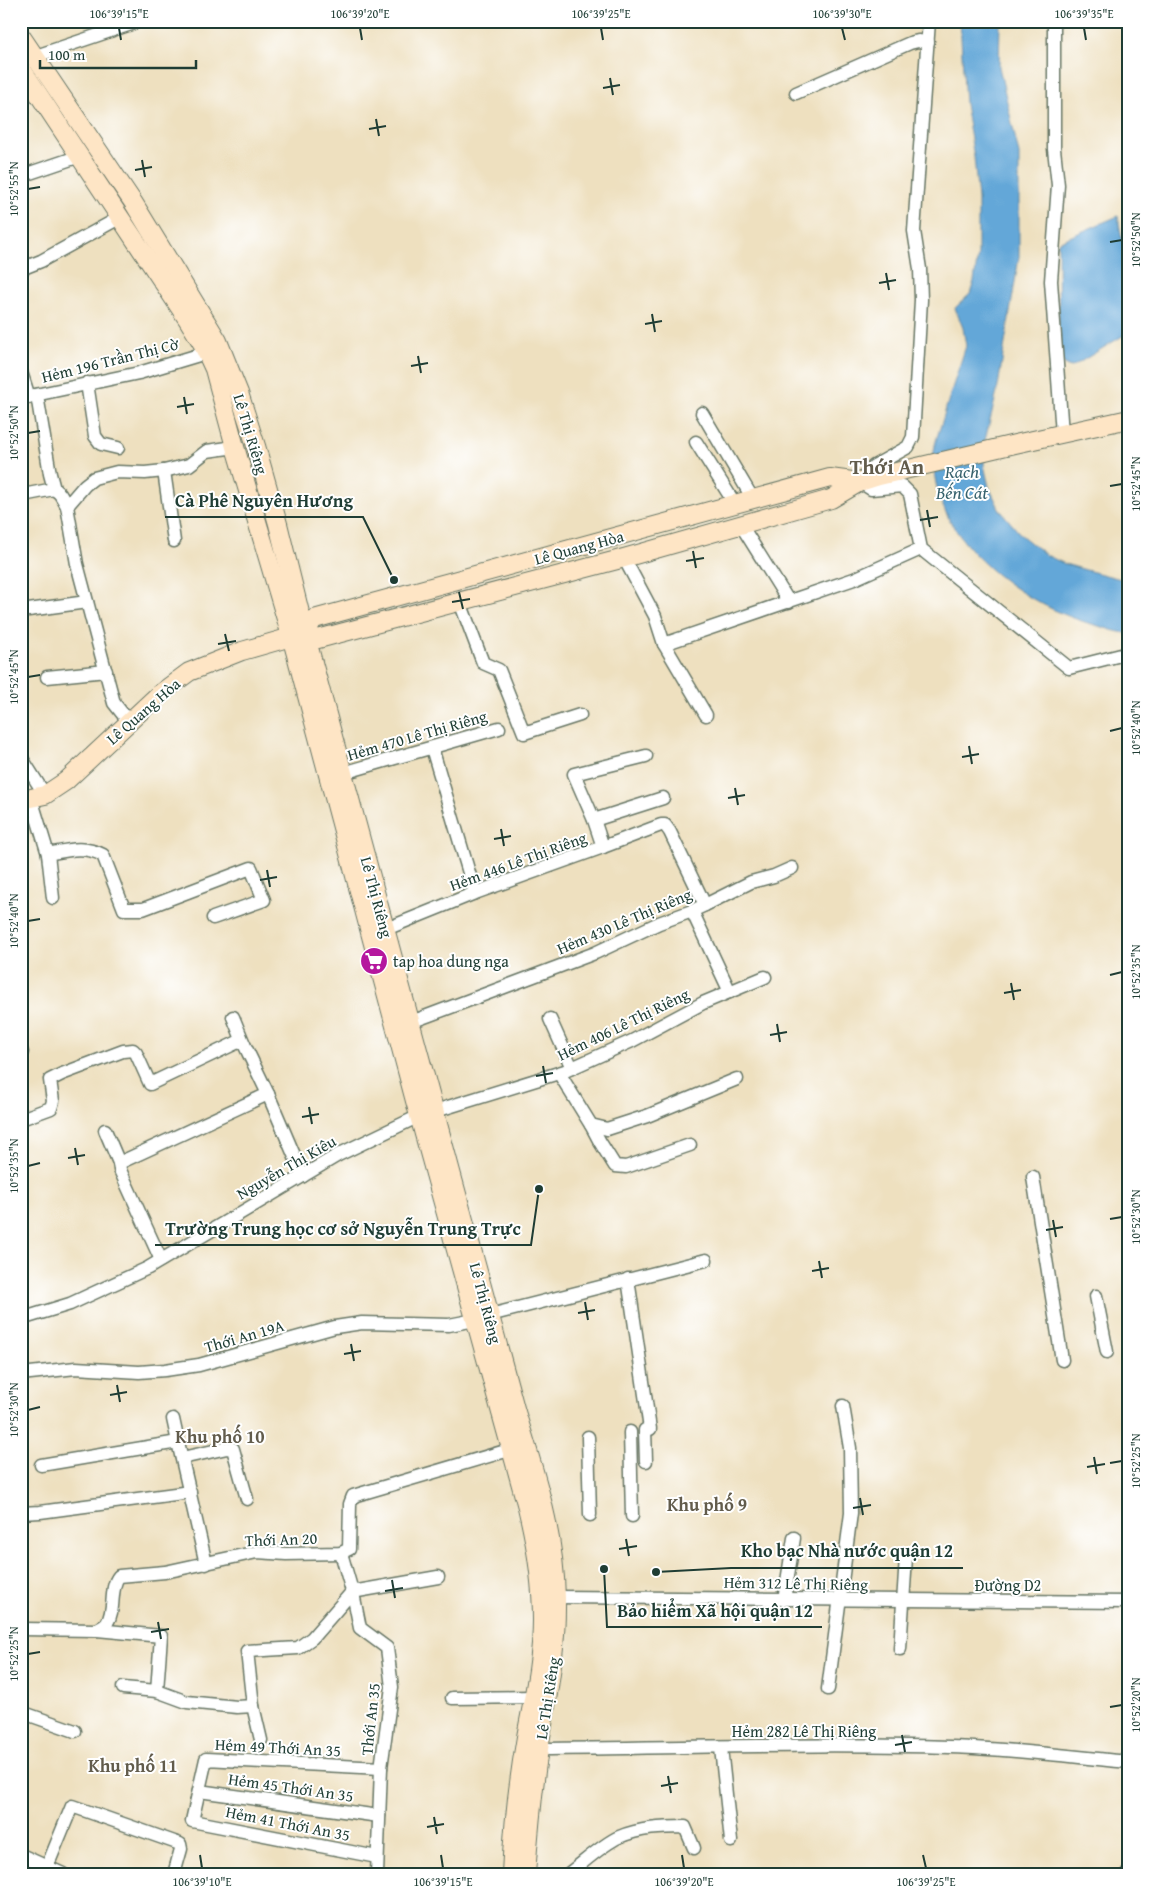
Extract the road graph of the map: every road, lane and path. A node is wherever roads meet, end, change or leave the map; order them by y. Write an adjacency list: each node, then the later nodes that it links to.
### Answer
1 (140, 21): 4 (street)
2 (929, 21): 6 (street)
3 (1054, 21): 19 (street)
4 (116, 25): 7 (street)
5 (21, 36): 7 (street, Lê Thị Riêng)
6 (928, 42): 8 (street); 24 (street)
7 (26, 62): 9 (street, Lê Thị Riêng); 38 (street, Lê Thị Riêng)
8 (796, 93)
9 (80, 156): 10 (street); 11 (street, Lê Thị Riêng)
10 (21, 176)
11 (121, 217): 12 (street); 13 (street, Lê Thị Riêng)
12 (21, 269)
13 (205, 349): 15 (street, Hẻm 196 Trần Thị Cờ); 21 (street, Lê Thị Riêng)
14 (21, 372): 16 (street)
15 (87, 383): 16 (street, Hẻm 196 Trần Thị Cờ); 22 (street)
16 (29, 397): 25 (street)
17 (702, 413): 27 (street)
18 (1129, 419): 19 (street)
19 (1062, 434): 24 (street, Lê Quang Hòa)
20 (696, 442): 28 (street)
21 (235, 446): 23 (street); 38 (street, Lê Thị Riêng)
22 (118, 448)
23 (164, 471): 29 (street); 31 (street)
24 (860, 482): 27 (street, Lê Quang Hòa); 30 (street, Lê Quang Hòa); 32 (street)
25 (54, 489): 26 (street); 29 (street)
26 (28, 494)
27 (753, 499): 28 (street, Lê Quang Hòa)
28 (735, 504): 38 (street, Lê Quang Hòa)
29 (67, 506): 34 (street)
30 (741, 525): 33 (street, Lê Quang Hòa); 36 (street)
31 (174, 541)
32 (921, 549): 36 (street); 40 (street)
33 (624, 558): 35 (street, Lê Quang Hòa); 39 (street)
34 (87, 602): 37 (street); 41 (street)
35 (460, 602): 38 (street, Lê Quang Hòa); 43 (street)
36 (789, 602): 39 (street)
37 (21, 611)
38 (298, 635): 45 (street, Lê Quang Hòa); 50 (street, Lê Thị Riêng); 73 (street, Lê Thị Riêng)
39 (664, 644): 44 (street)
40 (1129, 653)
41 (106, 671): 42 (street); 45 (street)
42 (47, 677)
43 (580, 715)
44 (706, 715)
45 (129, 722): 51 (street, Lê Quang Hòa)
46 (500, 728): 47 (street, Hẻm 470 Lê Thị Riêng)
47 (432, 748): 50 (street, Hẻm 470 Lê Thị Riêng); 57 (street)
48 (21, 756): 51 (street)
49 (646, 756): 53 (street, Hẻm 446 Lê Thị Riêng)
50 (344, 772): 62 (street, Lê Thị Riêng)
51 (33, 798): 55 (street)
52 (663, 798): 53 (street)
53 (594, 820): 54 (street, Hẻm 446 Lê Thị Riêng)
54 (603, 846): 57 (street, Hẻm 446 Lê Thị Riêng); 59 (street, Hẻm 430 Lê Thị Riêng)
55 (48, 854): 58 (street); 61 (street)
56 (792, 868): 59 (street)
57 (475, 893): 62 (street, Hẻm 446 Lê Thị Riêng)
58 (53, 898)
59 (705, 905): 60 (street, Hẻm 430 Lê Thị Riêng)
60 (692, 911): 64 (street); 67 (street, Hẻm 430 Lê Thị Riêng)
61 (213, 918)
62 (386, 929): 67 (street, Lê Thị Riêng)
63 (765, 977): 64 (street, Hẻm 406 Lê Thị Riêng)
64 (730, 992): 69 (street, Hẻm 406 Lê Thị Riêng)
65 (233, 1017): 68 (street)
66 (550, 1018): 69 (street)
67 (411, 1022): 73 (street, Lê Thị Riêng)
68 (244, 1044): 72 (street); 74 (street)
69 (572, 1068): 70 (street, Hẻm 406 Lê Thị Riêng)
70 (558, 1073): 73 (street, Hẻm 406 Lê Thị Riêng); 75 (street)
71 (737, 1079): 75 (street)
72 (268, 1094): 78 (street); 79 (street)
73 (427, 1113): 79 (street, Nguyễn Thị Kiêu); 85 (street, Lê Thị Riêng)
74 (21, 1119)
75 (591, 1125): 77 (street)
76 (105, 1130): 78 (street)
77 (690, 1145)
78 (120, 1163): 81 (street)
79 (303, 1176): 81 (street, Nguyễn Thị Kiêu)
80 (1033, 1177): 88 (street)
81 (161, 1260): 86 (street, Nguyễn Thị Kiêu)
82 (706, 1260): 83 (street, Thới An 19A)
83 (628, 1279): 85 (street, Thới An 19A); 97 (street)
84 (1096, 1296): 87 (street)
85 (482, 1317): 89 (street, Thới An 19A); 95 (street, Lê Thị Riêng)
86 (21, 1319)
87 (1107, 1352)
88 (1062, 1360)
89 (21, 1374)
90 (843, 1406): 112 (street)
91 (173, 1419): 94 (street)
92 (630, 1432): 103 (street)
93 (588, 1437): 102 (street)
94 (178, 1442): 96 (street); 98 (street)
95 (519, 1447): 105 (street, Thới An 20); 110 (street, Lê Thị Riêng); 123 (street, Lê Thị Riêng)
96 (182, 1458): 99 (street); 100 (street)
97 (646, 1461)
98 (41, 1466)
99 (190, 1492): 101 (street); 107 (street)
100 (247, 1499)
101 (21, 1513)
102 (590, 1515)
103 (632, 1516)
104 (794, 1538): 111 (street)
105 (341, 1553): 107 (street, Thới An 20); 109 (street, Thới An 35)
106 (906, 1557): 114 (street)
107 (206, 1564): 117 (street, Thới An 20)
108 (438, 1577): 109 (street)
109 (352, 1592): 124 (street); 131 (street, Thới An 35)
110 (556, 1597): 111 (street, Hẻm 312 Lê Thị Riêng); 129 (street, Lê Thị Riêng)
111 (784, 1600): 112 (street, Hẻm 312 Lê Thị Riêng)
112 (840, 1600): 113 (street, Hẻm 312 Lê Thị Riêng); 120 (street)
113 (886, 1600): 114 (street, Đường D2)
114 (903, 1600): 115 (street, Đường D2); 118 (street)
115 (1129, 1602)
116 (21, 1629): 117 (street)
117 (97, 1630): 121 (street)
118 (900, 1649)
119 (123, 1688): 121 (street)
120 (828, 1689)
121 (157, 1691): 124 (street)
122 (452, 1698): 123 (street)
123 (533, 1698): 143 (street, Lê Thị Riêng)
124 (253, 1706): 127 (street)
125 (21, 1712): 126 (street)
126 (75, 1731)
127 (260, 1740)
128 (721, 1748): 129 (street, Hẻm 282 Lê Thị Riêng); 130 (street, Hẻm 282 Lê Thị Riêng); 135 (street)
129 (539, 1750): 144 (street, Lê Thị Riêng)
130 (1129, 1762)
131 (381, 1768): 132 (street, Hẻm 49 Thới An 35); 133 (street, Thới An 35)
132 (199, 1791): 133 (street, Hẻm 45 Thới An 35); 134 (street, Hẻm 49 Thới An 35)
133 (379, 1816): 138 (street, Thới An 35)
134 (192, 1821): 138 (street, Hẻm 41 Thới An 35)
135 (731, 1841)
136 (694, 1848): 145 (street)
137 (21, 1855): 139 (street)
138 (377, 1857): 142 (street, Thới An 35)
139 (40, 1868): 140 (street); 141 (street)
140 (63, 1874)
141 (174, 1874)
142 (377, 1874)
143 (511, 1874)
144 (526, 1874)
145 (568, 1874)

